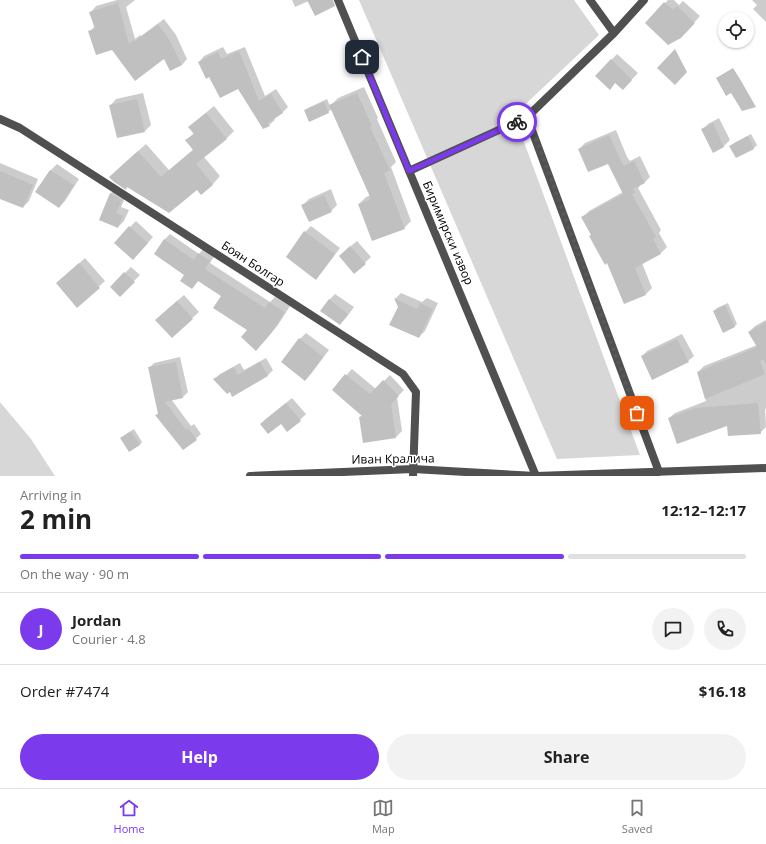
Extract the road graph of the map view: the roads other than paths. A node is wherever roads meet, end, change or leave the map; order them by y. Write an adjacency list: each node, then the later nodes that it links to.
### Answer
1 (338, 0): 7 (street, Биримирски извор)
2 (590, 0): 4 (street)
3 (644, 0): 4 (street)
4 (614, 33): 5 (street)
5 (528, 117): 7 (street); 10 (street)
6 (0, 119): 9 (street, Боян Болгар)
7 (409, 171): 12 (street, Биримирски извор)
8 (766, 468): 10 (street, Иван Кралича)
9 (413, 472): 11 (street, Иван Кралича); 12 (street, Иван Кралича)
10 (659, 472): 12 (street, Иван Кралича)
11 (250, 476)
12 (536, 476)

